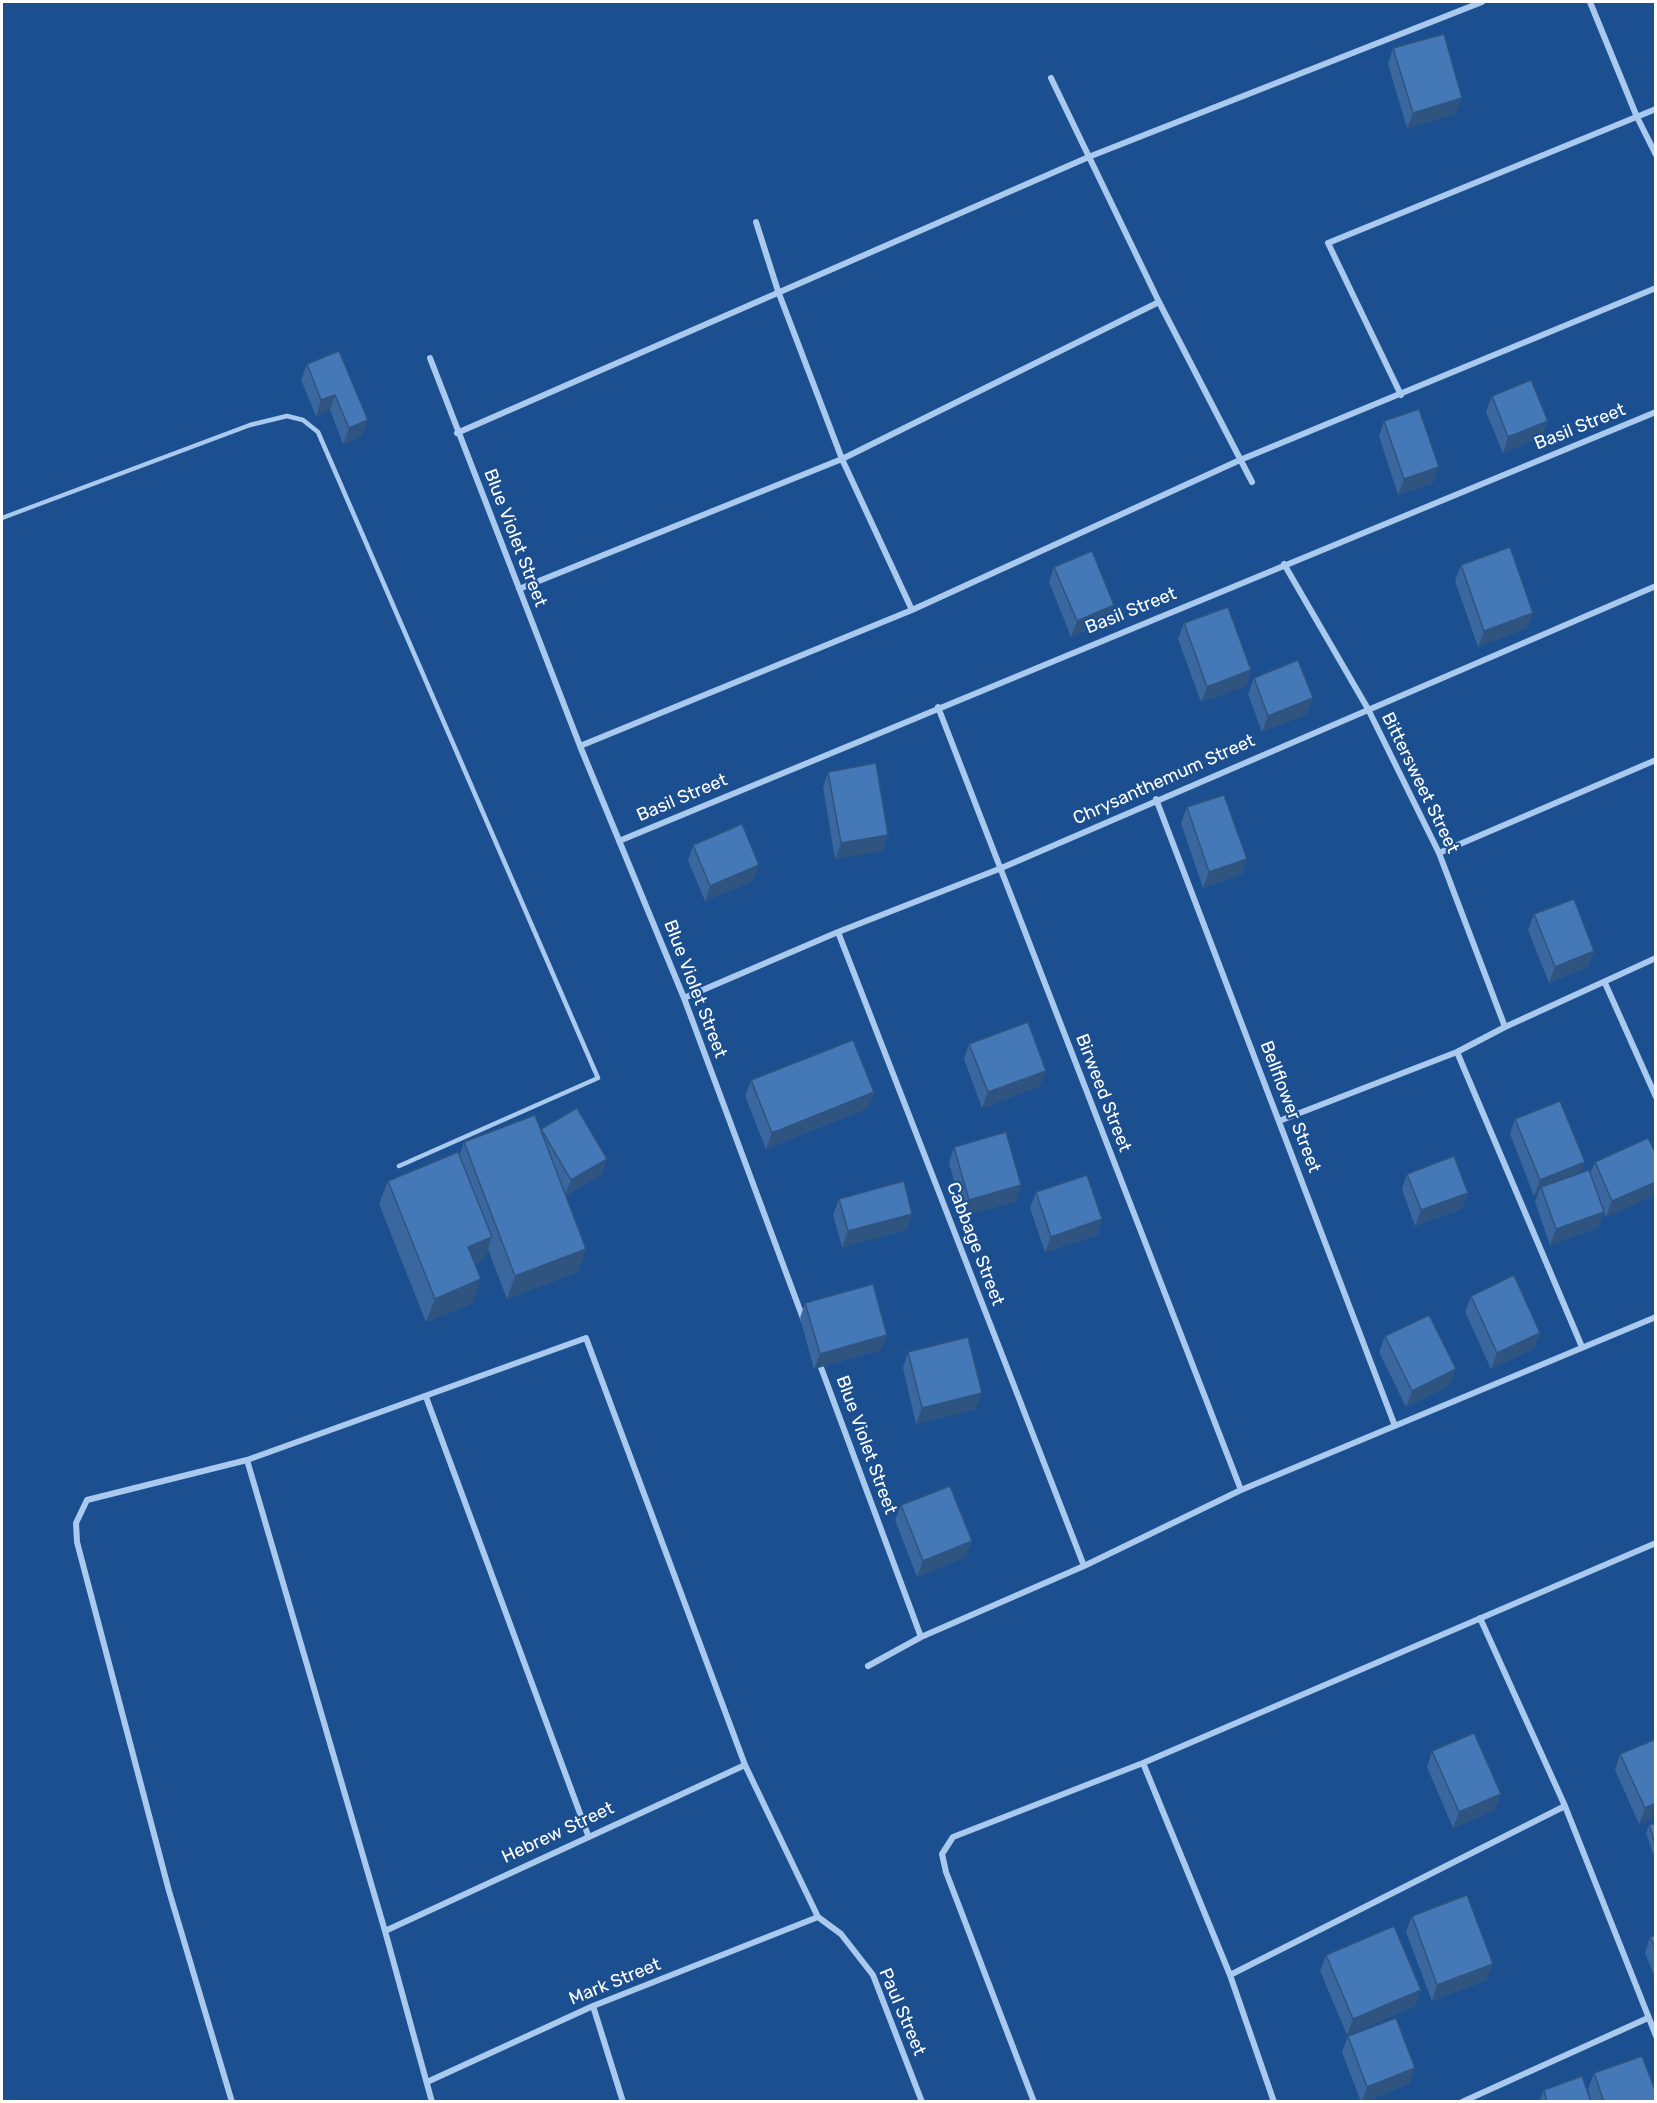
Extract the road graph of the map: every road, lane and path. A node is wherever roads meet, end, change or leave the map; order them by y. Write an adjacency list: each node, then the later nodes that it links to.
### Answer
1 (1482, 2): 7 (street)
2 (1590, 2): 5 (street)
3 (1051, 78): 7 (street)
4 (1656, 109): 5 (street)
5 (1637, 117): 6 (street); 13 (street)
6 (1656, 155)
7 (1091, 156): 10 (street); 11 (street)
8 (756, 222): 10 (street)
9 (1656, 288): 13 (street)
10 (778, 291): 15 (street); 16 (street)
11 (1159, 302): 16 (street); 17 (street)
12 (430, 358): 15 (street, Blue Violet Street)
13 (1401, 395): 17 (street)
14 (1656, 412): 20 (street, Basil Street)
15 (458, 433): 22 (street, Blue Violet Street)
16 (842, 459): 22 (street); 23 (street)
17 (1240, 460): 18 (street); 23 (street)
18 (1251, 482)
19 (2, 518): 40 (lane)
20 (1284, 564): 24 (street, Basil Street); 25 (street, Bittersweet Street)
21 (1656, 586): 25 (street, Chrysanthemum Street)
22 (519, 590): 26 (street, Blue Violet Street)
23 (912, 610): 26 (street)
24 (938, 707): 29 (street, Basil Street); 31 (street, Birweed Street)
25 (1368, 709): 28 (street, Chrysanthemum Street); 30 (street, Bittersweet Street)
26 (580, 746): 29 (street, Blue Violet Street)
27 (1656, 760): 30 (street)
28 (1156, 799): 31 (street, Chrysanthemum Street); 39 (street, Bellflower Street)
29 (619, 841): 35 (street, Blue Violet Street)
30 (1439, 853): 36 (street, Bittersweet Street)
31 (999, 869): 32 (street, Chrysanthemum Street); 48 (street, Birweed Street)
32 (838, 932): 35 (street, Chrysanthemum Street); 50 (street, Cabbage Street)
33 (1656, 958): 34 (street)
34 (1605, 983): 36 (street); 38 (street)
35 (684, 998): 42 (street, Blue Violet Street)
36 (1505, 1027): 37 (street)
37 (1457, 1052): 39 (street); 43 (street)
38 (1656, 1097)
39 (1279, 1121): 46 (street, Bellflower Street)
40 (399, 1166)
41 (1656, 1317): 43 (street)
42 (808, 1334)
43 (1582, 1347): 46 (street)
44 (817, 1356): 52 (street, Blue Violet Street)
45 (426, 1397): 47 (street); 55 (street); 57 (street)
46 (1395, 1426): 48 (street)
47 (247, 1460): 59 (street); 65 (street)
48 (1241, 1490): 50 (street)
49 (1656, 1544): 51 (street)
50 (1084, 1566): 52 (street)
51 (1480, 1618): 54 (street); 56 (street)
52 (921, 1636): 53 (street)
53 (868, 1666)
54 (1143, 1763): 60 (street); 69 (street)
55 (745, 1765): 57 (street, Hebrew Street); 58 (street)
56 (1565, 1806): 60 (street); 62 (street)
57 (588, 1835): 59 (street, Hebrew Street)
58 (818, 1917): 61 (street, Mark Street); 68 (street, Paul Street)
59 (385, 1931): 64 (street)
60 (1230, 1976): 70 (street)
61 (593, 2006): 64 (street, Mark Street); 67 (street)
62 (1648, 2018): 63 (street); 71 (street)
63 (1656, 2036)
64 (427, 2082): 66 (street)
65 (232, 2102)
66 (432, 2102)
67 (623, 2102)
68 (922, 2102)
69 (1034, 2102)
70 (1274, 2102)
71 (1462, 2102)

